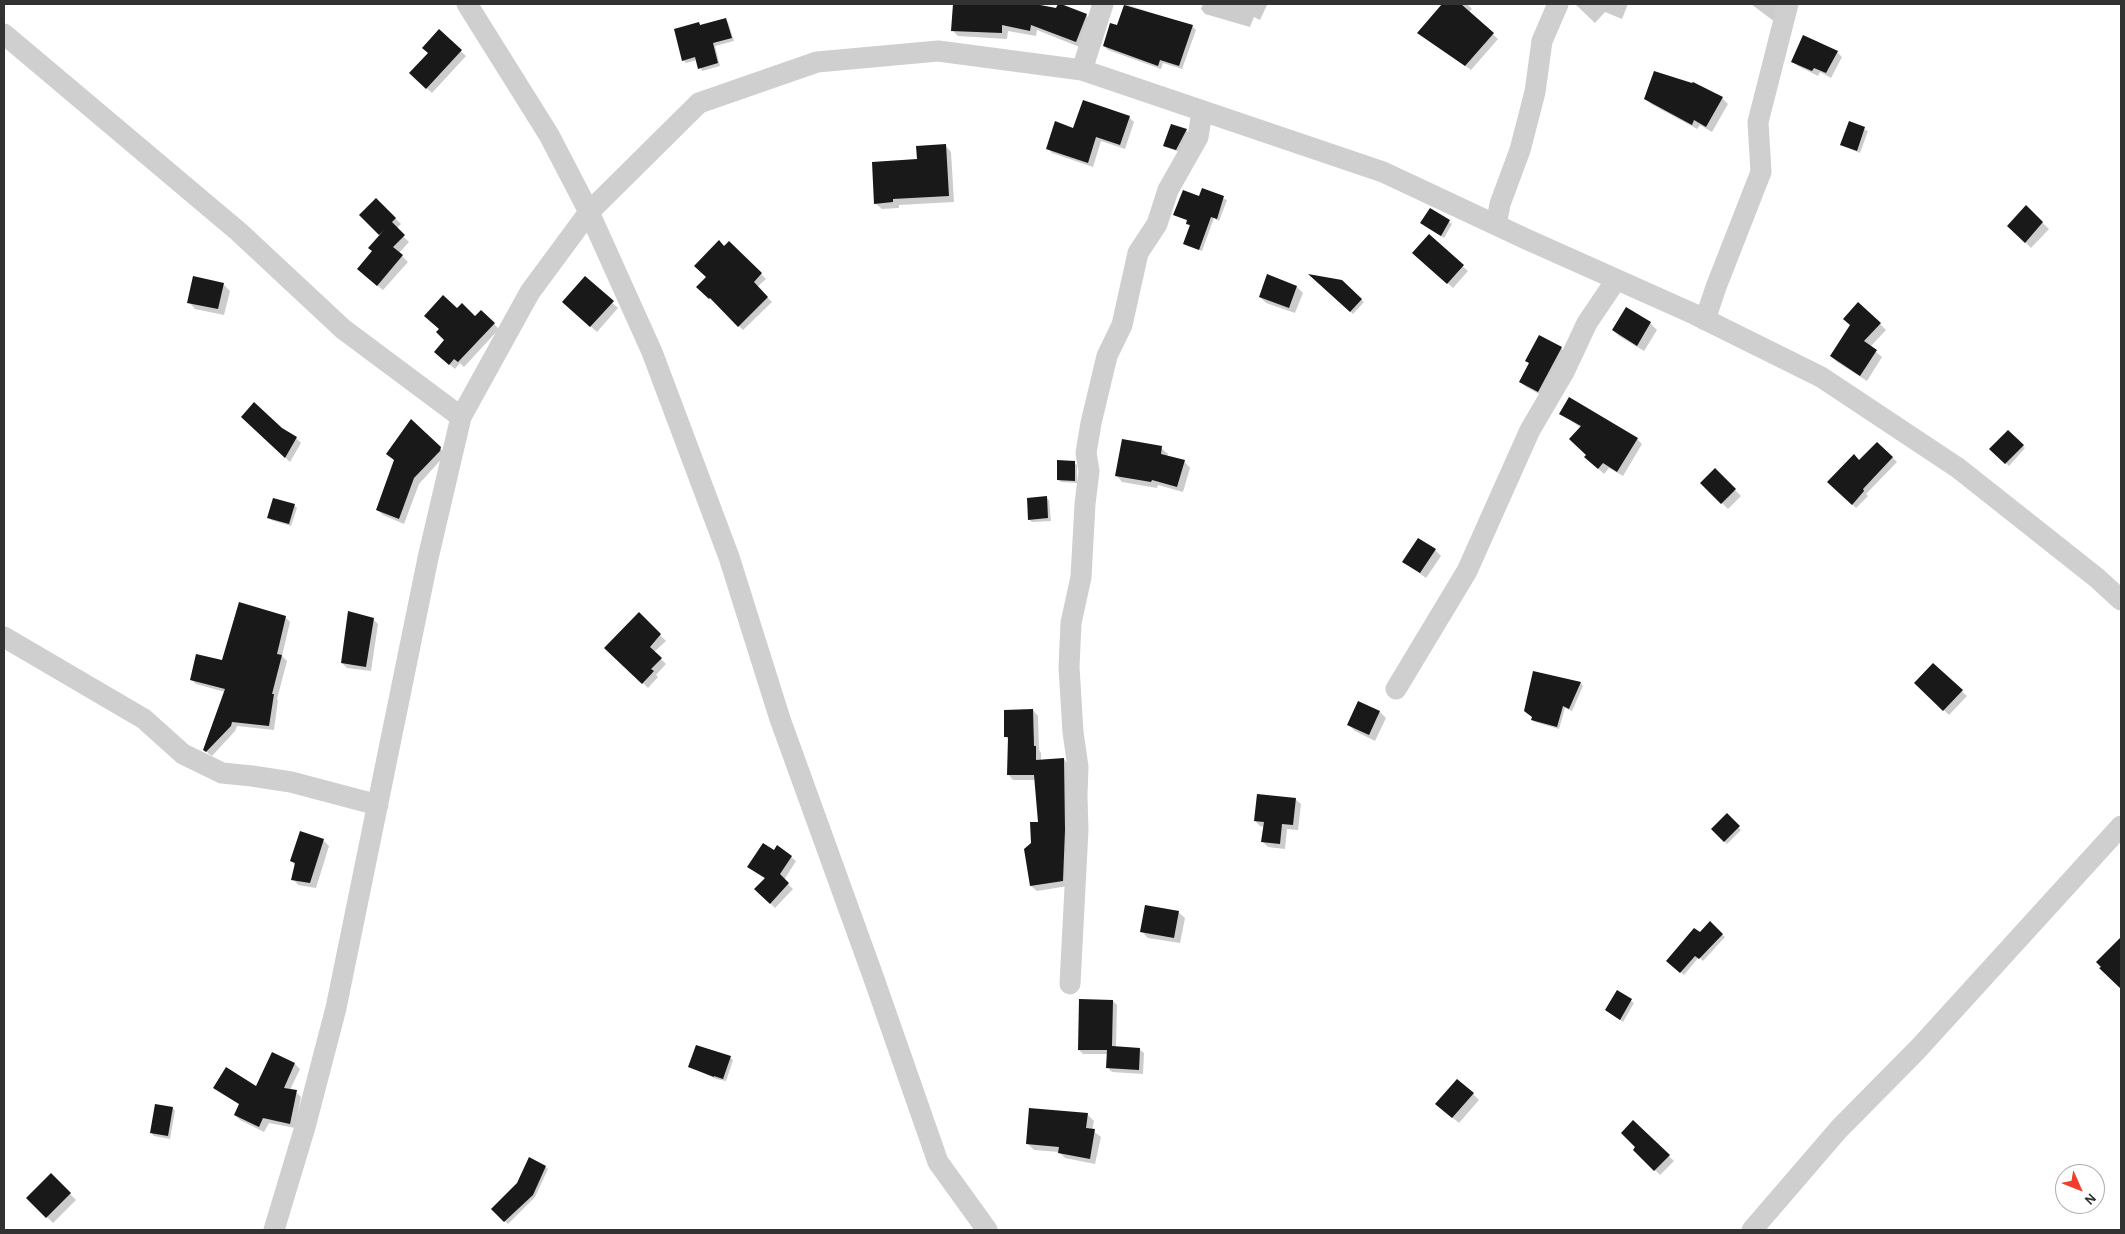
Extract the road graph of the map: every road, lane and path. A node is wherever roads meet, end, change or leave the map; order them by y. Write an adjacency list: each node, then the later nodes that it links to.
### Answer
1 (468, 4): 8 (street)
2 (1103, 4): 6 (street)
3 (1558, 4): 9 (street)
4 (1788, 4): 11 (street)
5 (4, 35): 12 (street)
6 (1082, 70): 7 (street); 8 (street)
7 (1202, 112): 9 (street); 18 (street)
8 (589, 212): 12 (street); 20 (street)
9 (1496, 225): 10 (street)
10 (1616, 280): 11 (street); 15 (street)
11 (1705, 320): 13 (street)
12 (461, 417): 16 (street)
13 (2121, 600)
14 (4, 637): 16 (street)
15 (1396, 689)
16 (378, 805): 19 (street)
17 (2121, 826): 21 (street)
18 (1070, 984)
19 (274, 1230)
20 (987, 1230)
21 (1752, 1230)

